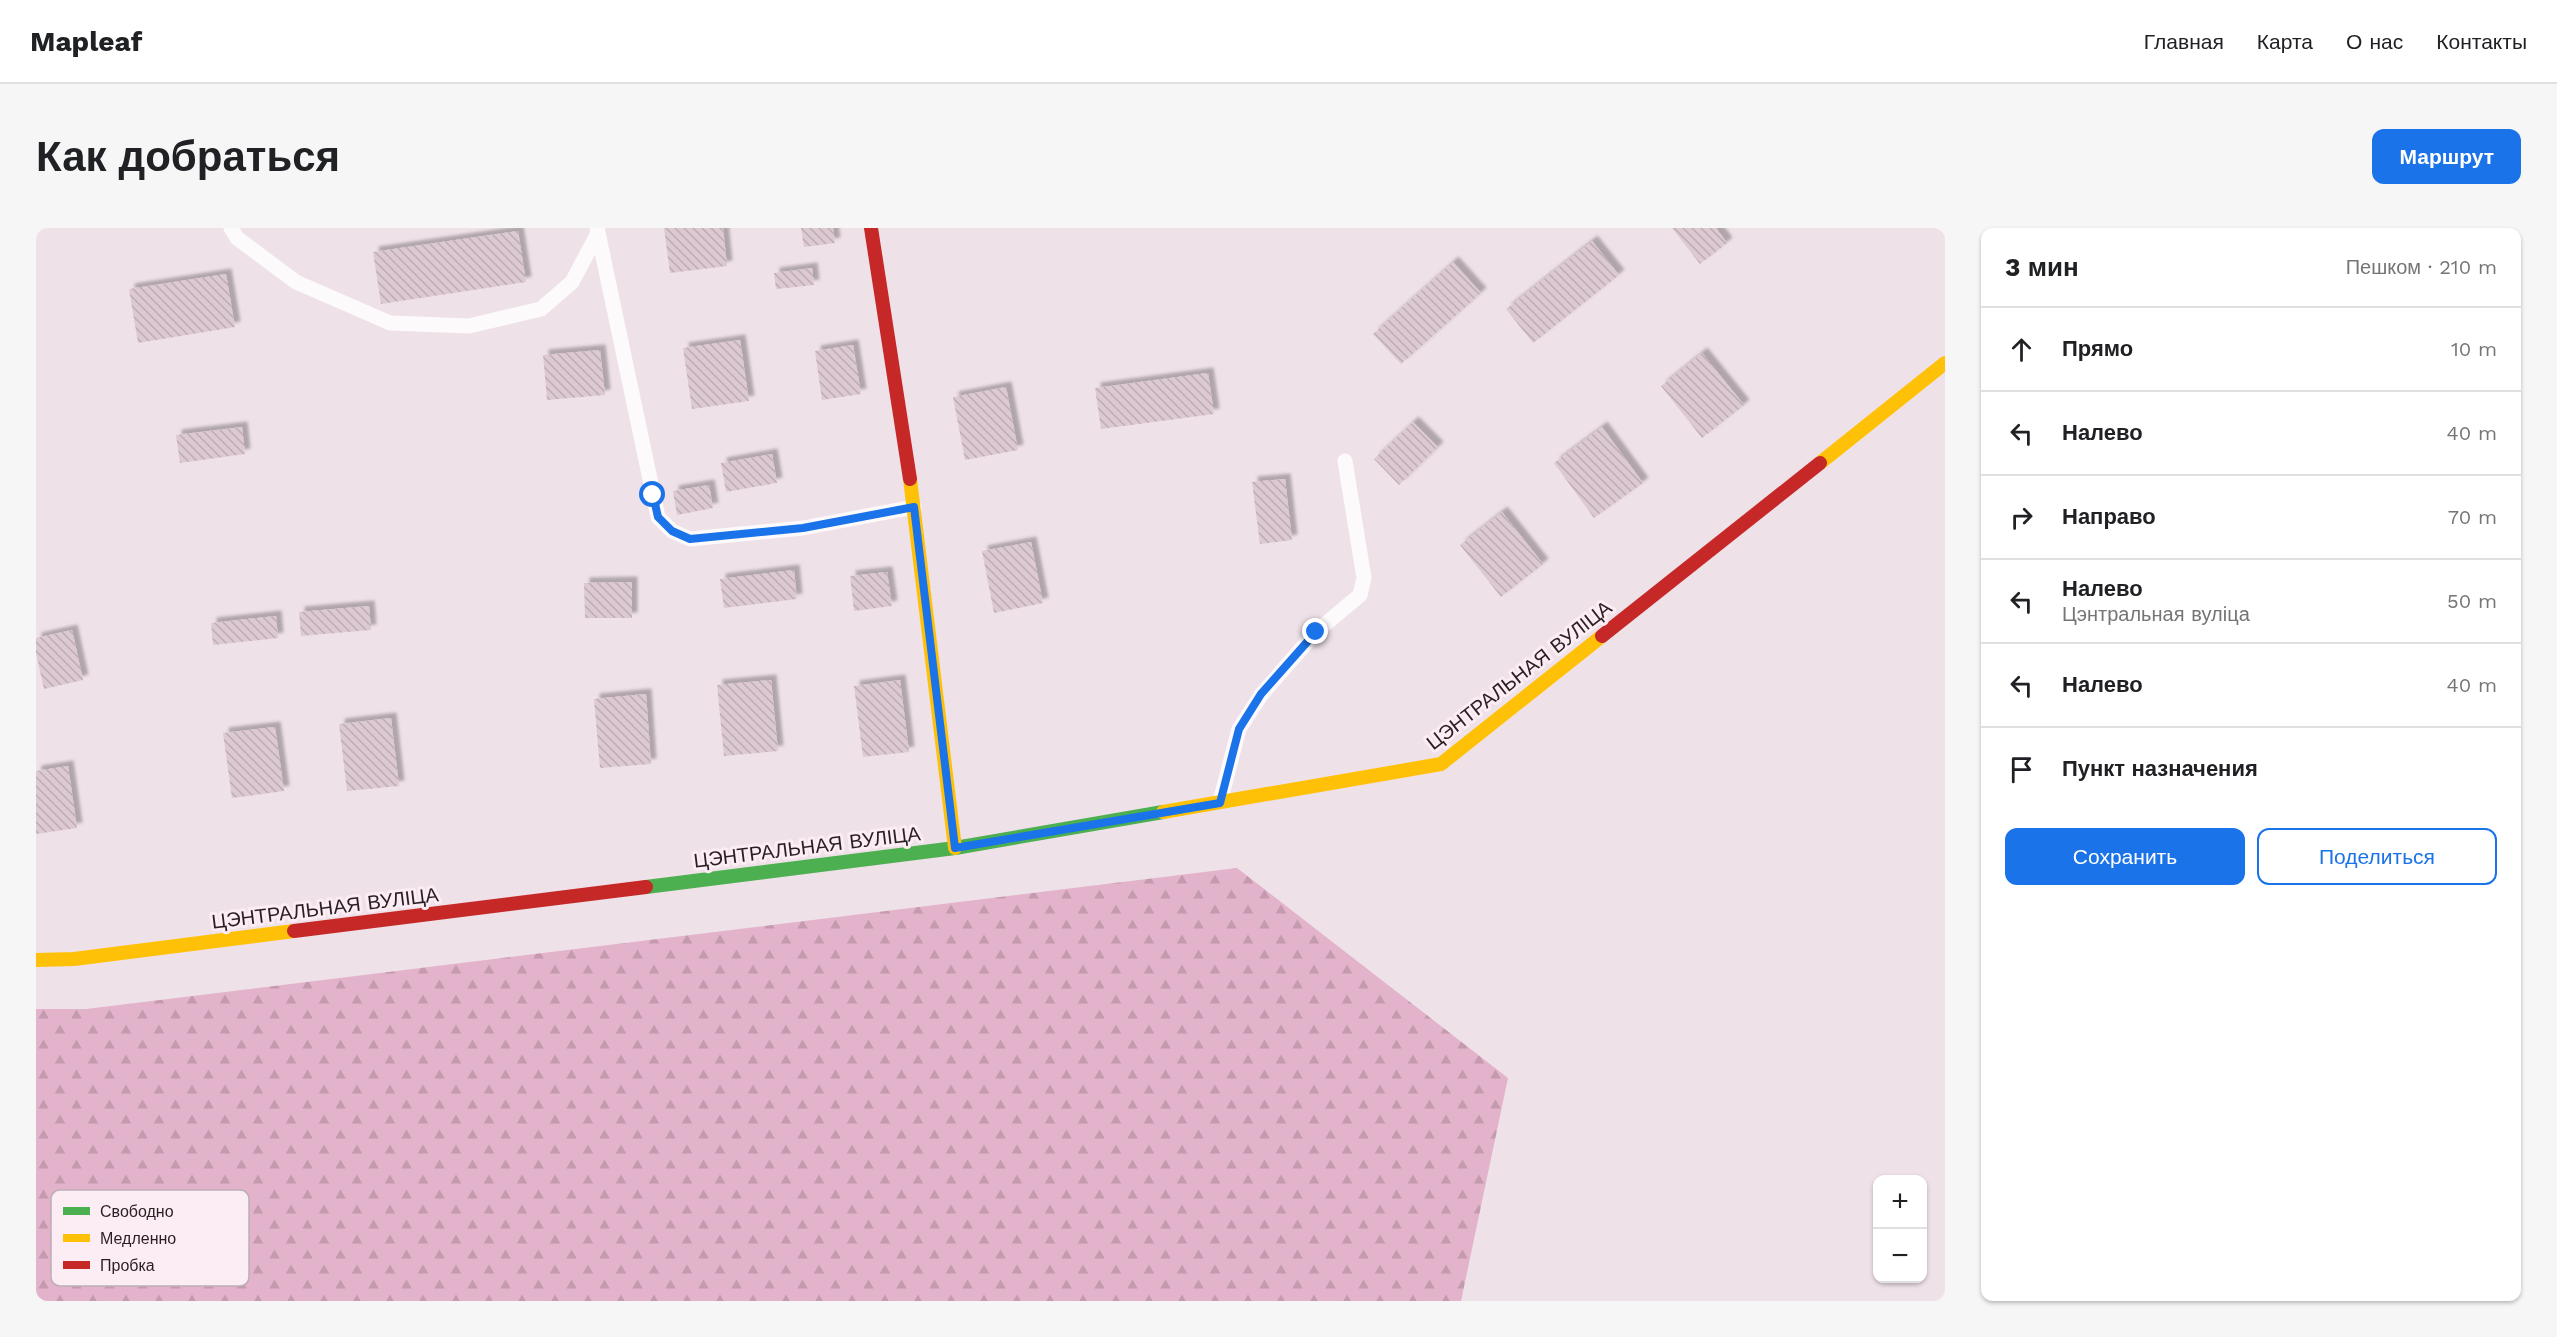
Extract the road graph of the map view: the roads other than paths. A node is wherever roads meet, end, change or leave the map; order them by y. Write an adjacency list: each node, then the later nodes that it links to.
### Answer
1 (231, 228): 3 (lane)
2 (871, 228): 6 (street)
3 (598, 230): 6 (lane)
4 (1945, 363): 7 (street, ЦЭНТРАЛЬНАЯ ВУЛІЦА)
5 (1344, 461): 7 (lane)
6 (914, 507): 8 (street)
7 (1220, 803): 8 (street, ЦЭНТРАЛЬНАЯ ВУЛІЦА)
8 (955, 848): 9 (street, ЦЭНТРАЛЬНАЯ ВУЛІЦА)
9 (36, 960)

